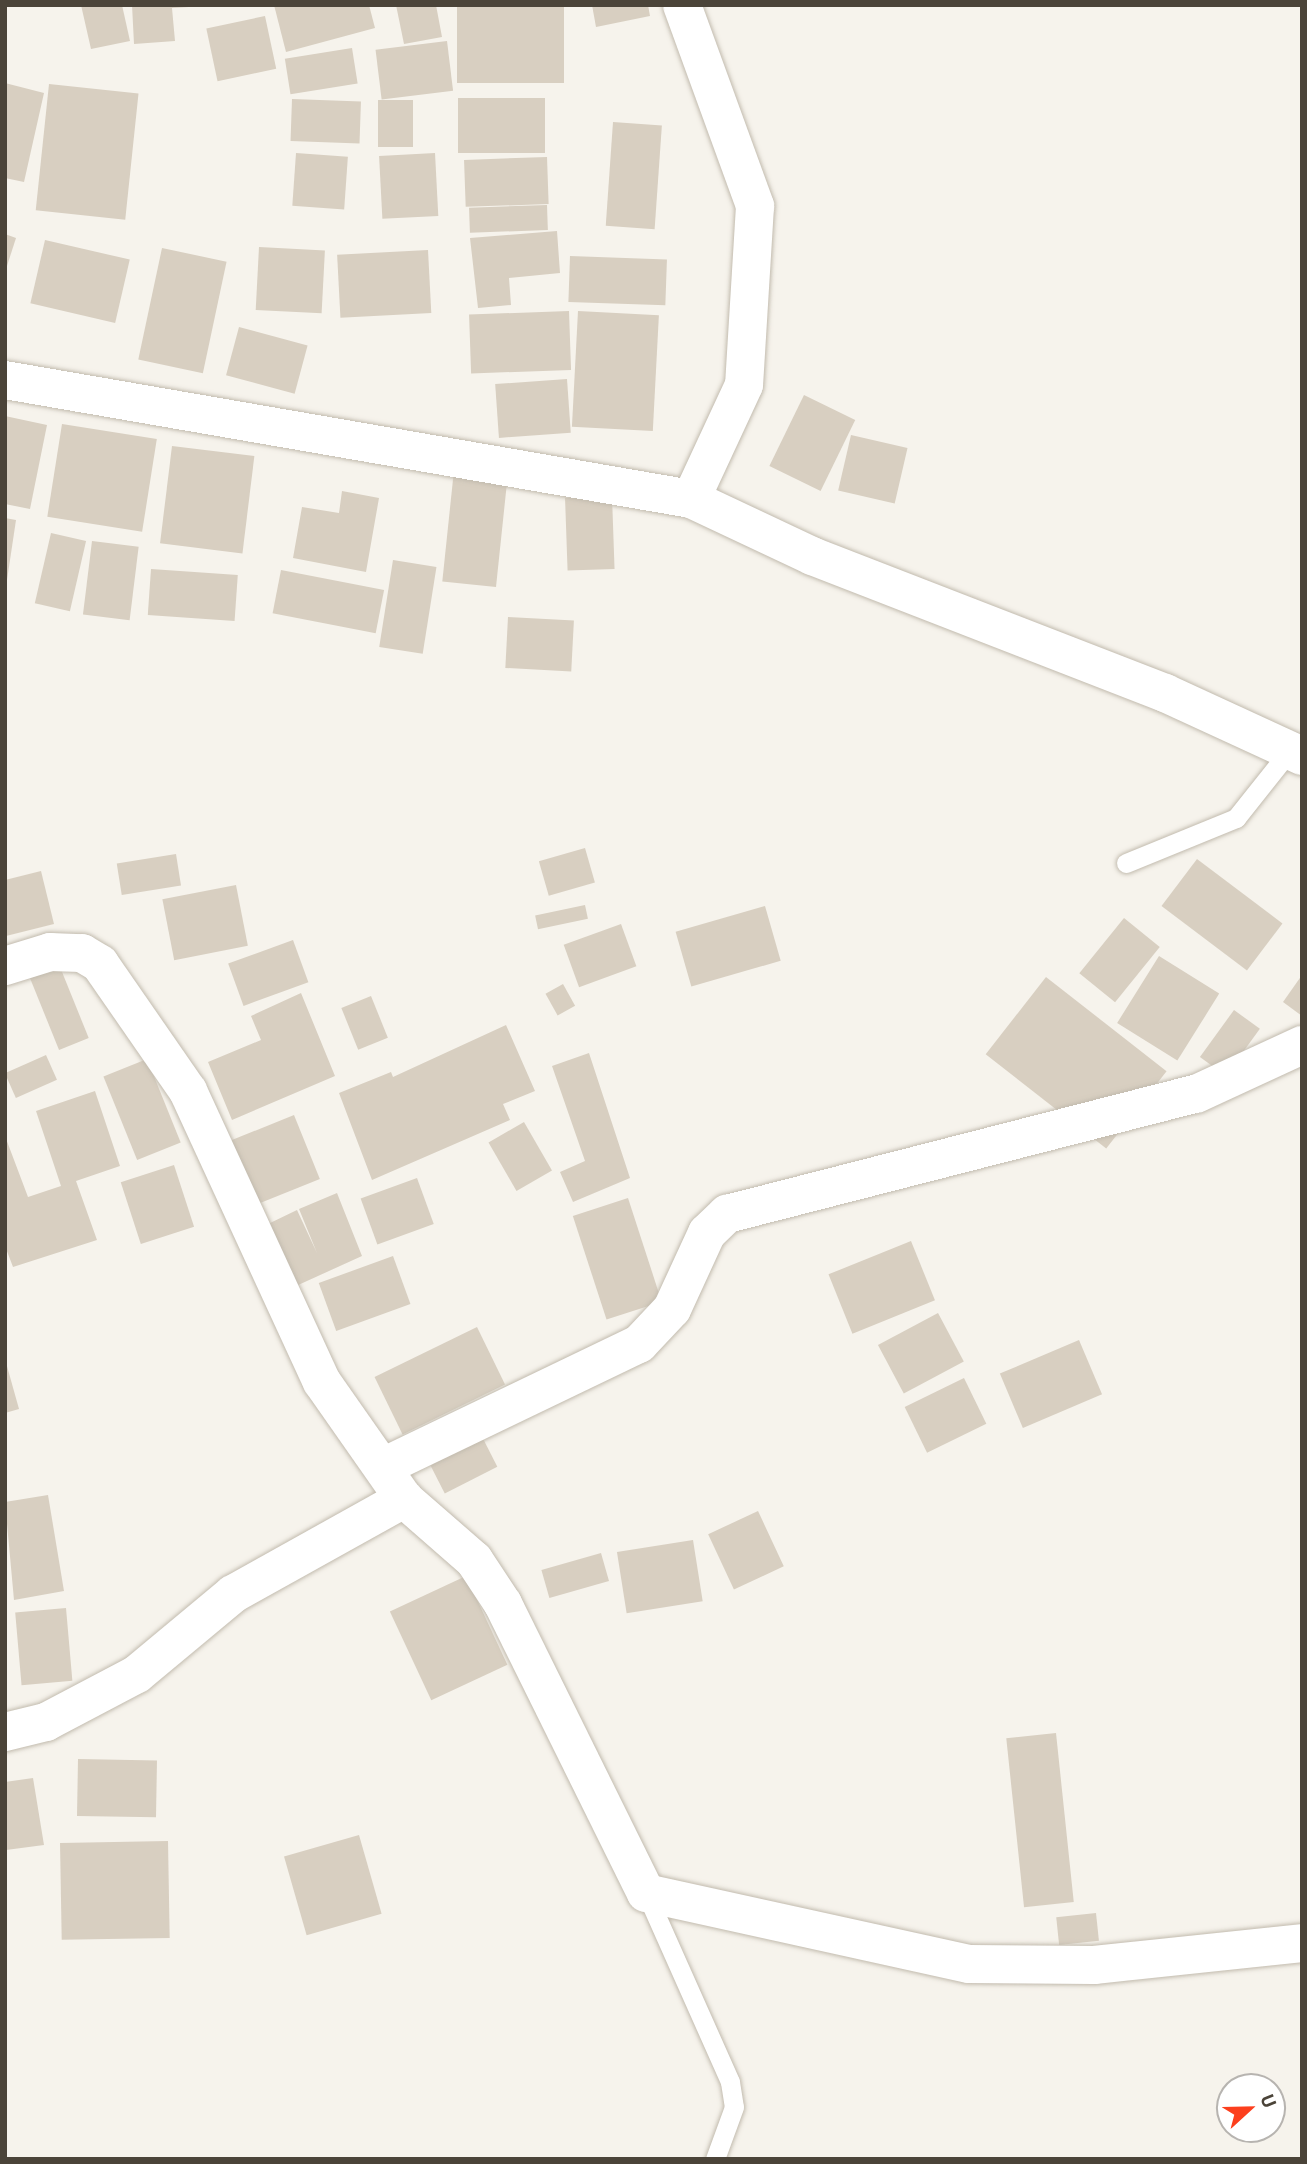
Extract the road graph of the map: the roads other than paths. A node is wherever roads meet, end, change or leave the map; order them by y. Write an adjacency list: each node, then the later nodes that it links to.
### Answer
1 (682, 5): 3 (street)
2 (5, 380): 3 (street)
3 (691, 499): 4 (street)
4 (1296, 753): 5 (lane)
5 (1126, 863)
6 (5, 966): 8 (street)
7 (1302, 1045): 8 (street)
8 (383, 1466): 9 (street)
9 (404, 1499): 10 (street); 11 (street)
10 (7, 1726)
11 (646, 1893): 12 (street); 13 (lane)
12 (1302, 1943)
13 (715, 2159)

